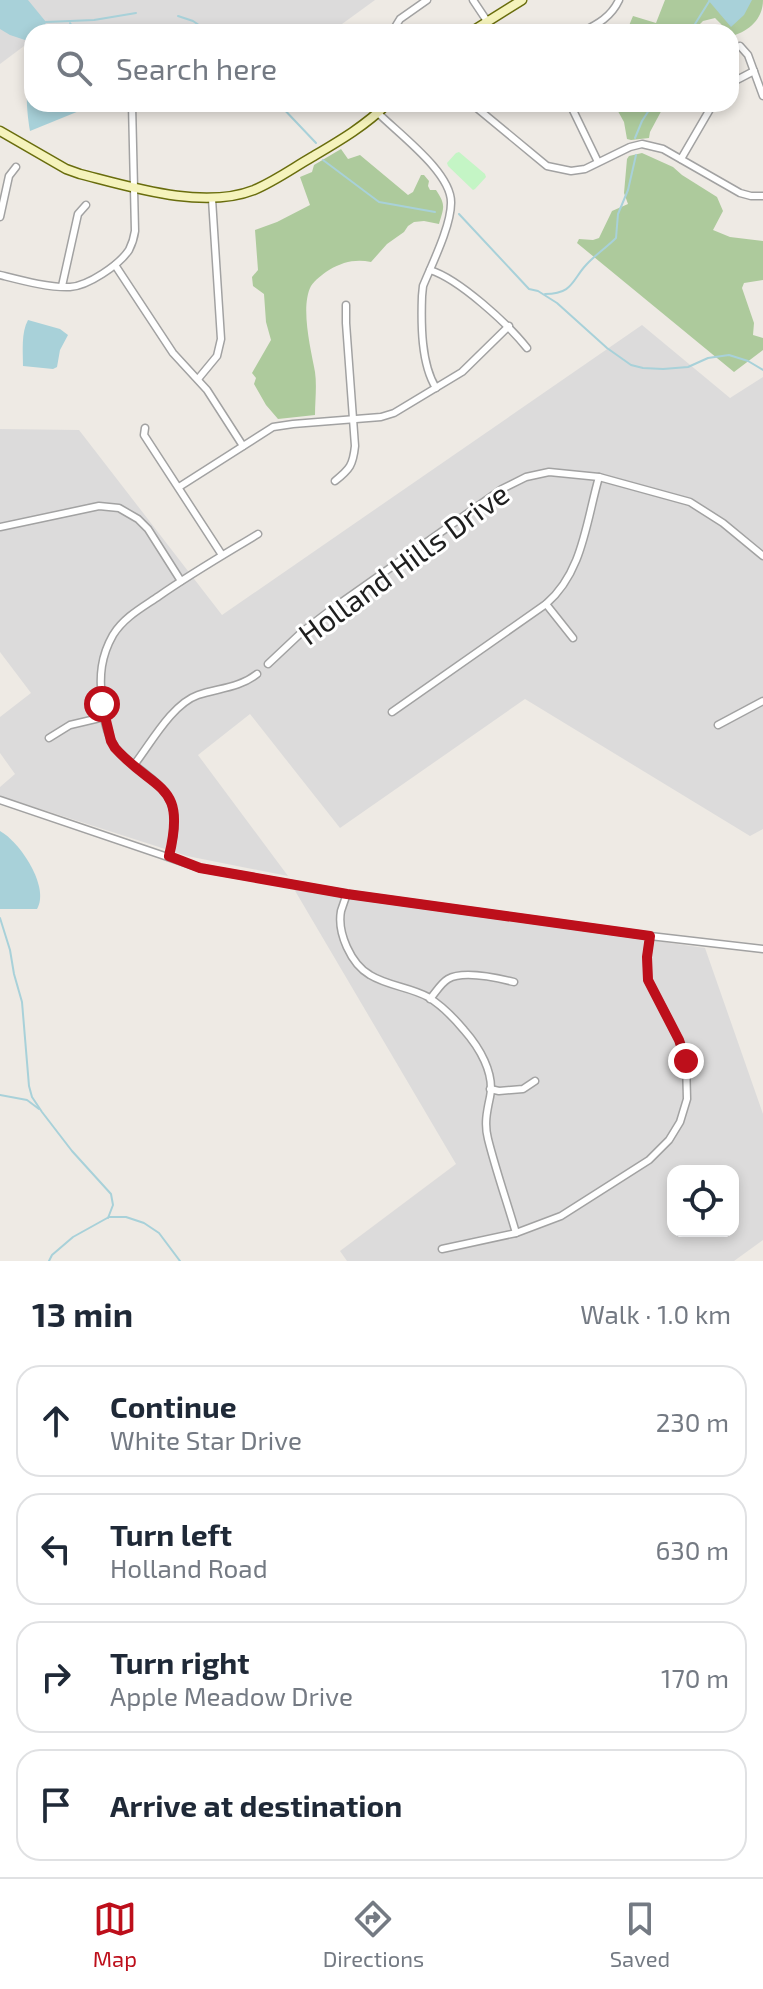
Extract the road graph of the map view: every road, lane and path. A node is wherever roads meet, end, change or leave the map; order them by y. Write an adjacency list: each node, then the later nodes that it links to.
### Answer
1 (427, 0): 6 (street)
2 (473, 0): 5 (street)
3 (522, 0): 5 (street)
4 (619, 0): 8 (street)
5 (487, 21): 7 (street)
6 (397, 24)
7 (483, 24)
8 (596, 24)
9 (740, 46): 10 (street)
10 (754, 71): 11 (street); 12 (street)
11 (739, 79)
12 (763, 96)
13 (132, 112): 22 (street)
14 (482, 112): 20 (street)
15 (574, 112): 20 (street)
16 (708, 112): 19 (street)
17 (378, 113): 24 (street); 28 (street)
18 (0, 131): 22 (street)
19 (681, 159): 20 (street); 23 (street)
20 (598, 162)
21 (16, 167): 26 (street)
22 (134, 187): 24 (street); 27 (street)
23 (763, 196)
24 (212, 199): 34 (street)
25 (86, 205): 30 (street)
26 (0, 217)
27 (115, 265): 30 (street); 34 (street)
28 (430, 270): 32 (street); 35 (street)
29 (0, 275): 30 (street)
30 (62, 286)
31 (346, 305): 36 (street)
32 (509, 326): 33 (street); 35 (street)
33 (527, 348)
34 (198, 379): 38 (street)
35 (436, 388): 36 (street)
36 (354, 419): 38 (street); 40 (street)
37 (145, 428): 41 (street)
38 (243, 446): 41 (street)
39 (599, 477): 45 (street, Holland Hills Drive); 47 (street); 49 (street, Holland Hills Drive)
40 (335, 481)
41 (179, 487): 44 (street)
42 (0, 527): 46 (street)
43 (258, 534): 44 (street)
44 (222, 555): 46 (street)
45 (763, 556)
46 (181, 581): 53 (street)
47 (546, 604): 48 (street); 52 (street)
48 (573, 638)
49 (268, 664)
50 (257, 674): 56 (street)
51 (763, 701): 54 (street)
52 (392, 712)
53 (104, 717): 55 (street); 56 (street)
54 (718, 725)
55 (49, 738)
56 (134, 765): 58 (street)
57 (0, 800): 58 (street)
58 (169, 856): 59 (street)
59 (347, 894): 60 (street); 63 (street)
60 (650, 936): 61 (street); 66 (street)
61 (763, 949)
62 (514, 982): 63 (street)
63 (430, 999): 65 (street)
64 (535, 1081): 65 (street)
65 (490, 1089): 66 (street)
66 (516, 1233): 67 (street)
67 (442, 1249)

